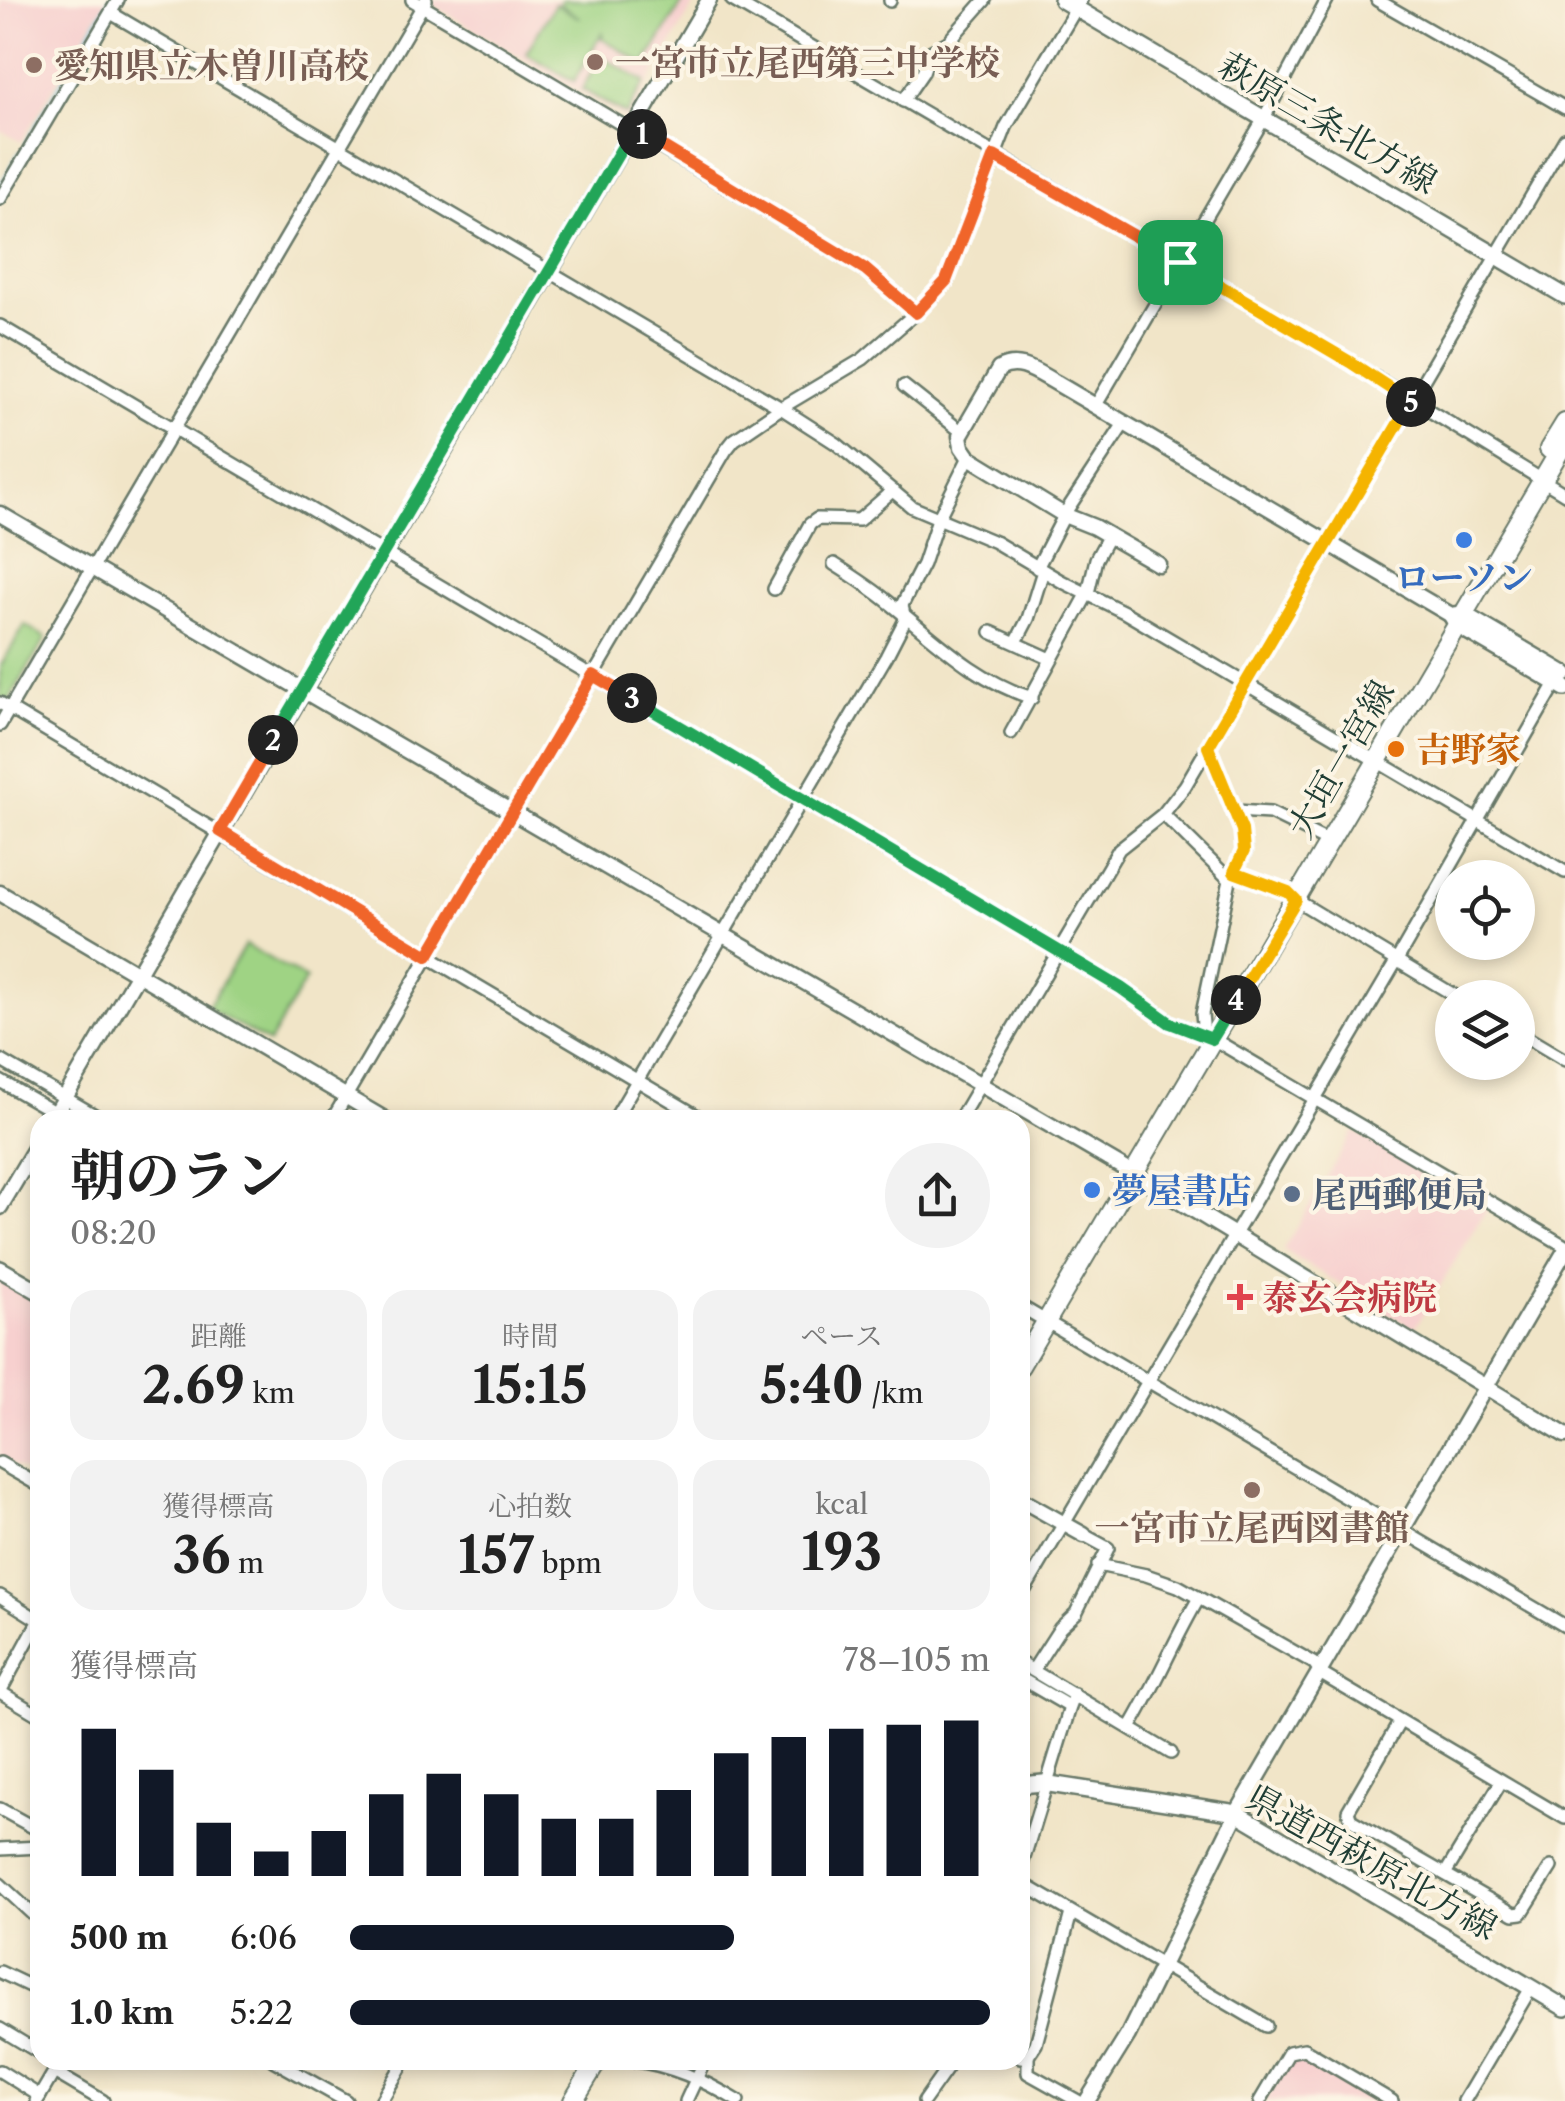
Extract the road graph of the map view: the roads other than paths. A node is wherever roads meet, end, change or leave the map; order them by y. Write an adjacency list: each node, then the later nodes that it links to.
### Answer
1 (118, 0): 9 (street)
2 (709, 0): 13 (street)
3 (732, 0): 10 (street)
4 (985, 0): 10 (street)
5 (1328, 0): 12 (street)
6 (1378, 0): 11 (street)
7 (420, 2): 13 (street); 15 (street)
8 (1073, 3): 12 (main road, 萩原三条北方線); 16 (street)
9 (111, 13): 15 (street); 17 (street)
10 (903, 100): 16 (street)
11 (1565, 108)
12 (1262, 120): 18 (main road, 萩原三条北方線); 19 (street)
13 (633, 129): 20 (street); 22 (street)
14 (1565, 138): 18 (street)
15 (340, 148): 20 (street); 30 (street)
16 (994, 156): 19 (street); 22 (street)
17 (0, 199)
18 (1497, 256): 21 (main road, 萩原三条北方線); 25 (street)
19 (1180, 262): 25 (street); 26 (street)
20 (550, 271): 27 (street); 42 (street)
21 (1565, 296)
22 (916, 313): 27 (street)
23 (0, 326): 30 (street)
24 (904, 386): 31 (street)
25 (1412, 401): 34 (street); 41 (street)
26 (1096, 405): 28 (street); 31 (street)
27 (781, 408): 35 (street); 54 (street)
28 (1125, 422): 38 (street); 41 (street)
29 (1565, 423): 34 (main road, 大垣一宮線)
30 (174, 428): 42 (street); 45 (street)
31 (962, 432): 33 (street)
32 (1565, 442): 34 (main road, 大垣一宮線)
33 (970, 457): 38 (street); 39 (street)
34 (1538, 478): 36 (street); 50 (main road, 大垣一宮線)
35 (892, 492): 39 (street); 47 (street)
36 (1565, 494)
37 (0, 514): 45 (street)
38 (1064, 515): 40 (street); 46 (street)
39 (938, 519): 46 (street); 49 (street)
40 (1108, 537): 44 (street); 48 (street)
41 (1327, 544): 50 (street); 56 (street)
42 (384, 552): 54 (street); 57 (street)
43 (834, 564): 49 (street)
44 (1158, 564)
45 (92, 568): 57 (street); 59 (street)
46 (1040, 569): 48 (street); 52 (street)
47 (774, 590)
48 (1088, 594): 53 (street); 56 (street)
49 (904, 614): 58 (street); 64 (street)
50 (1457, 618): 55 (main road); 63 (main road, 大垣一宮線)
51 (991, 632): 52 (street)
52 (1016, 642): 53 (street)
53 (1050, 659): 58 (street)
54 (593, 675): 64 (street); 66 (street)
55 (1563, 677): 68 (street)
56 (1246, 684): 62 (street); 63 (street)
57 (303, 690): 66 (street); 69 (street)
58 (1032, 698): 61 (street)
59 (5, 706): 60 (street); 69 (street)
60 (0, 725)
61 (1011, 733)
62 (1208, 747): 65 (street); 67 (street)
63 (1372, 758): 68 (street); 70 (main road, 大垣一宮線); 74 (main road, 大垣一宮線)
64 (802, 798): 75 (street); 76 (street)
65 (1235, 810): 70 (street); 72 (street)
66 (512, 813): 75 (street); 77 (street)
67 (1164, 814): 72 (street); 76 (street)
68 (1478, 820): 71 (street); 78 (street)
69 (220, 831): 77 (street); 79 (street)
70 (1321, 838): 74 (main road, 大垣一宮線)
71 (1565, 872)
72 (1232, 876): 74 (street); 81 (street)
73 (0, 892): 79 (street)
74 (1292, 896): 78 (street); 81 (main road, 大垣一宮線)
75 (722, 936): 86 (street); 87 (street)
76 (1058, 950): 81 (street); 87 (street)
77 (428, 956): 86 (street); 89 (street)
78 (1397, 960): 80 (street); 90 (street)
79 (136, 973): 88 (street); 89 (street)
80 (1435, 983)
81 (1208, 1036): 90 (street); 102 (main road, 大垣一宮線)
82 (1535, 1042): 84 (street)
83 (0, 1060): 88 (street)
84 (1565, 1060)
85 (0, 1080): 91 (street)
86 (637, 1081): 96 (street); 97 (street)
87 (980, 1085): 98 (street); 99 (street)
88 (64, 1096): 92 (street); 93 (street)
89 (347, 1096): 94 (street); 95 (street)
90 (1314, 1098): 104 (street); 105 (street)
91 (47, 1110)
92 (61, 1110)
93 (87, 1110)
94 (338, 1110)
95 (370, 1110)
96 (620, 1110)
97 (687, 1110)
98 (965, 1110)
99 (1023, 1110)
100 (1030, 1114): 102 (street)
101 (30, 1157): 103 (street)
102 (1130, 1172): 104 (street); 109 (main road, 大垣一宮線)
103 (0, 1207)
104 (1233, 1233): 112 (street); 113 (street)
105 (1565, 1248): 113 (street)
106 (0, 1269): 107 (main road)
107 (30, 1286)
108 (1030, 1312): 109 (street)
109 (1042, 1319): 110 (main road, 大垣一宮線); 111 (main road, 大垣一宮線); 112 (street)
110 (1030, 1333)
111 (1030, 1345)
112 (1147, 1381): 118 (street); 119 (street)
113 (1486, 1387): 114 (street); 119 (street)
114 (1565, 1434)
115 (0, 1462): 116 (street)
116 (30, 1480)
117 (1030, 1505): 118 (street)
118 (1062, 1524): 120 (street); 122 (street)
119 (1401, 1531): 126 (street); 130 (street)
120 (1084, 1535): 121 (street)
121 (1098, 1565): 124 (street); 129 (street)
122 (1030, 1580)
123 (0, 1596): 125 (street)
124 (1199, 1598): 130 (street); 136 (street)
125 (30, 1614)
126 (1565, 1626)
127 (30, 1638): 132 (street)
128 (1030, 1668): 129 (street)
129 (1033, 1670): 133 (street)
130 (1318, 1672): 135 (street); 142 (street)
131 (1030, 1682): 133 (street)
132 (0, 1692): 134 (street)
133 (1072, 1701): 136 (street); 140 (street)
134 (30, 1710)
135 (1400, 1722): 138 (street); 149 (street)
136 (1130, 1728): 137 (street)
137 (1171, 1752)
138 (1501, 1782): 143 (street); 149 (street)
139 (1030, 1784): 140 (main road, 県道西萩原北方線)
140 (1047, 1784): 142 (main road, 県道西萩原北方線); 145 (street)
141 (0, 1809): 144 (street)
142 (1237, 1813): 154 (street); 157 (main road, 県道西萩原北方線)
143 (1565, 1818)
144 (30, 1825)
145 (1030, 1838)
146 (30, 1848): 147 (street)
147 (0, 1850)
148 (1551, 1867): 149 (street)
149 (1445, 1874)
150 (0, 1884): 152 (street)
151 (1030, 1888): 153 (street)
152 (30, 1912)
153 (1071, 1913): 154 (street); 162 (street)
154 (1162, 1965): 159 (street); 185 (street)
155 (0, 1972): 156 (street)
156 (30, 1986)
157 (1532, 1988): 158 (main road, 県道西萩原北方線); 188 (street)
158 (1565, 2008)
159 (1266, 2026)
160 (0, 2029): 161 (street)
161 (30, 2047)
162 (1030, 2050)
163 (53, 2070): 175 (street)
164 (64, 2070): 176 (street)
165 (291, 2070): 177 (street)
166 (399, 2070): 178 (street)
167 (592, 2070): 179 (main road)
168 (601, 2070): 180 (main road)
169 (677, 2070): 174 (street)
170 (700, 2070): 174 (street)
171 (946, 2070): 183 (street)
172 (1027, 2070): 184 (street)
173 (0, 2072): 175 (street)
174 (698, 2077): 181 (street); 182 (street)
175 (39, 2098)
176 (103, 2101)
177 (346, 2101)
178 (381, 2101)
179 (573, 2101)
180 (583, 2101)
181 (686, 2101)
182 (738, 2101)
183 (924, 2101)
184 (1078, 2101)
185 (1087, 2101)
186 (1260, 2101): 187 (street)
187 (1392, 2101)
188 (1464, 2101)

